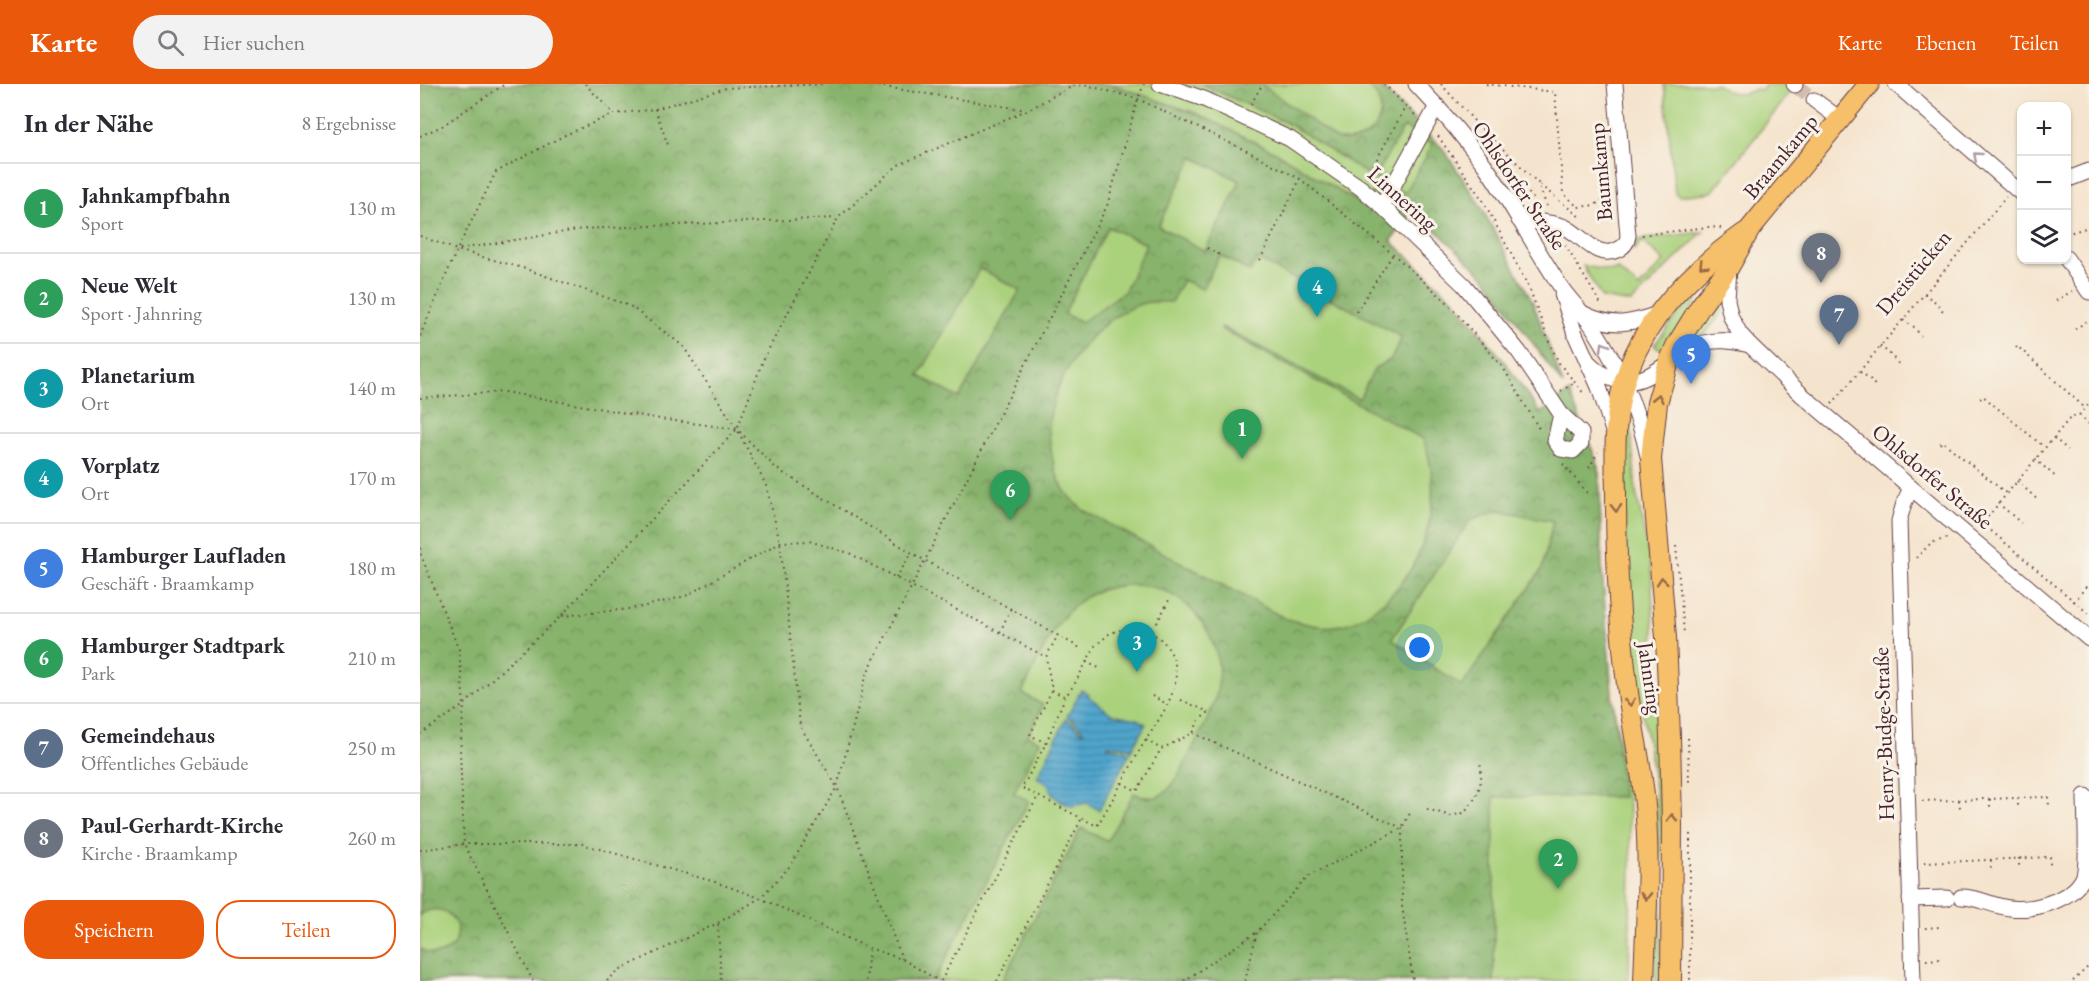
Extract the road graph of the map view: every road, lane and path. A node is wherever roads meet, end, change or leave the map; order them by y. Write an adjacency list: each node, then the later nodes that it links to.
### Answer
1 (505, 84): 27 (path)
2 (585, 84): 22 (path)
3 (826, 84): 20 (path)
4 (866, 84): 21 (path)
5 (1086, 84): 16 (path); 21 (path)
6 (1144, 84): 16 (path)
7 (1160, 84): 23 (street, Linnering)
8 (1384, 84): 18 (path)
9 (1416, 84): 19 (street, Ohlsdorfer Straße)
10 (1441, 84): 26 (path)
11 (1486, 84): 34 (path)
12 (1615, 84): 34 (street, Baumkamp)
13 (1869, 84): 25 (main road, Braamkamp)
14 (1896, 84): 36 (street, one-way to 14)
15 (1262, 85): 23 (path)
16 (1138, 99): 32 (path); 115 (path)
17 (1814, 100): 25 (street)
18 (1406, 106): 24 (path); 35 (path)
19 (1437, 106): 38 (street); 43 (street, Ohlsdorfer Straße)
20 (655, 109): 22 (path); 29 (path)
21 (1027, 110): 41 (path)
22 (614, 114): 51 (path)
23 (1243, 117): 35 (street, Linnering)
24 (1419, 120)
25 (1840, 120): 45 (main road, Braamkamp)
26 (1481, 128): 33 (path); 40 (path)
27 (420, 136)
28 (1438, 139): 78 (path)
29 (668, 145)
30 (2089, 171): 31 (street)
31 (2071, 178)
32 (1300, 179): 52 (path); 54 (path)
33 (1538, 183): 39 (path); 42 (path)
34 (1623, 184): 43 (street, Baumkamp)
35 (1361, 188): 38 (street, Linnering)
36 (2017, 190)
37 (2017, 192): 59 (path, Dreistücken)
38 (1382, 206): 87 (street, Linnering)
39 (1548, 209)
40 (1546, 215)
41 (838, 218): 51 (path); 90 (path)
42 (1580, 218)
43 (1519, 220): 57 (street, Ohlsdorfer Straße)
44 (2089, 227): 46 (path)
45 (1750, 230): 48 (path); 56 (main road, Braamkamp); 63 (main road, Braamkamp, one-way to 63)
46 (2071, 233)
47 (420, 236): 51 (path)
48 (1636, 236)
49 (1562, 240): 60 (path)
50 (1207, 248): 53 (path)
51 (457, 250): 68 (path); 90 (path)
52 (1393, 254): 61 (path); 91 (path)
53 (1220, 255)
54 (1260, 260)
55 (2071, 264): 58 (street)
56 (1729, 267): 70 (street, Ohlsdorfer Straße); 74 (main road, Braamkamp)
57 (1560, 287): 62 (street, Ohlsdorfer Straße); 73 (street, Ohlsdorfer Straße)
58 (2089, 292)
59 (1924, 294): 64 (path); 65 (path, Dreistücken)
60 (1601, 305)
61 (1356, 312)
62 (1581, 312): 63 (street); 79 (street, Ohlsdorfer Straße, one-way to 62)
63 (1660, 313): 79 (main road, Braamkamp)
64 (1945, 314)
65 (1903, 319): 69 (path); 71 (path, Dreistücken)
66 (2089, 320): 67 (path)
67 (2075, 329)
68 (420, 336)
69 (1921, 336)
70 (1750, 345): 74 (street); 86 (street, Ohlsdorfer Straße)
71 (1880, 346): 75 (path); 77 (path, Dreistücken)
72 (2016, 348): 85 (path)
73 (1589, 363): 79 (street); 95 (street, Ohlsdorfer Straße)
74 (1668, 365): 79 (street); 100 (main road, Braamkamp, one-way to 74)
75 (1901, 367)
76 (1575, 371): 78 (path)
77 (1859, 371): 80 (path); 86 (path, Dreistücken)
78 (1568, 375): 83 (path)
79 (1624, 381): 95 (main road, Jahnring); 100 (street, Ohlsdorfer Straße)
80 (1877, 388)
81 (420, 398): 90 (path)
82 (1980, 399): 94 (path)
83 (1589, 401)
84 (2089, 404): 85 (path)
85 (2085, 408): 88 (path)
86 (1824, 413): 103 (street, Ohlsdorfer Straße)
87 (1561, 414)
88 (2079, 415): 89 (path); 92 (path)
89 (2089, 424)
90 (737, 429): 112 (path); 114 (path); 124 (path)
91 (1543, 435)
92 (2053, 438): 94 (path); 96 (path)
93 (1940, 444): 105 (path)
94 (2045, 448): 97 (path)
95 (1608, 449): 99 (path); 190 (main road, Jahnring, one-way to 190)
96 (2068, 450)
97 (2036, 459): 101 (path); 102 (path)
98 (1560, 460): 104 (path)
99 (1589, 468)
100 (1651, 473): 110 (main road, Braamkamp)
101 (2057, 478)
102 (2017, 481): 105 (path); 106 (path)
103 (1911, 488): 111 (street, Ohlsdorfer Straße); 116 (street, Henry-Budge-Straße)
104 (1588, 494)
105 (2007, 494): 107 (path)
106 (2039, 501)
107 (1998, 503): 108 (path); 109 (path)
108 (1982, 523): 111 (path); 121 (path)
109 (2021, 523)
110 (1657, 525): 191 (main road, Jahnring, one-way to 110)
111 (1967, 535): 116 (path); 125 (street, Ohlsdorfer Straße)
112 (780, 542): 117 (path); 124 (path); 149 (path)
113 (420, 548): 141 (path)
114 (912, 553): 115 (path); 117 (path)
115 (926, 560): 119 (path); 122 (path)
116 (1901, 574): 155 (street, Henry-Budge-Straße)
117 (896, 578): 119 (path)
118 (2089, 583): 121 (path)
119 (912, 586): 127 (path); 149 (path)
120 (1169, 600): 126 (path)
121 (2074, 601): 123 (path); 125 (path)
122 (1011, 608): 127 (path); 129 (path)
123 (2089, 614)
124 (561, 616): 141 (path)
125 (2062, 616): 130 (street, Ohlsdorfer Straße)
126 (1157, 623)
127 (1000, 632): 133 (path)
128 (1151, 633): 132 (path); 134 (path); 140 (path)
129 (1058, 635): 131 (path); 133 (path)
130 (2089, 639)
131 (1080, 648)
132 (1143, 648)
133 (1046, 657): 136 (path)
134 (1086, 662): 135 (path); 138 (path)
135 (1099, 668)
136 (1052, 690): 138 (path); 145 (path)
137 (1152, 696): 140 (path)
138 (1065, 697): 145 (path)
139 (1181, 700): 142 (path)
140 (1167, 704): 144 (path)
141 (464, 705): 143 (path); 164 (path)
142 (1192, 733): 146 (path); 163 (path)
143 (420, 734)
144 (1146, 740): 146 (path); 148 (path)
145 (1046, 743): 150 (path)
146 (1161, 749): 148 (path)
147 (1480, 762): 160 (path)
148 (1122, 783): 162 (path)
149 (837, 787): 174 (path); 179 (path)
150 (1038, 796): 162 (path); 185 (path)
151 (2085, 796): 175 (street)
152 (2018, 798): 153 (path); 156 (path); 157 (path)
153 (1990, 799): 154 (path); 158 (path)
154 (1959, 800): 155 (path); 159 (path)
155 (1908, 802): 170 (street, Henry-Budge-Straße)
156 (2049, 805)
157 (2018, 806)
158 (1990, 807)
159 (1960, 808)
160 (1427, 809)
161 (1410, 813): 163 (path)
162 (1082, 818): 186 (path)
163 (1402, 828): 177 (path); 189 (path)
164 (464, 844): 165 (path); 174 (path); 181 (path)
165 (420, 850)
166 (2019, 858): 167 (path); 169 (path); 171 (path)
167 (1991, 860): 168 (path); 173 (path)
168 (1961, 861): 170 (path); 172 (path)
169 (2050, 866)
170 (1910, 867): 175 (street, Henry-Budge-Straße)
171 (2019, 867)
172 (1962, 868)
173 (1991, 868)
174 (760, 898): 176 (path); 178 (path)
175 (1910, 899): 192 (street, Henry-Budge-Straße)
176 (718, 922): 182 (path); 183 (path)
177 (1257, 932): 187 (path); 188 (path)
178 (869, 948): 179 (path); 184 (path)
179 (902, 959): 185 (path)
180 (2089, 966): 193 (path)
181 (533, 981)
182 (608, 981)
183 (721, 981)
184 (866, 981)
185 (940, 981)
186 (997, 981)
187 (1184, 981)
188 (1245, 981)
189 (1413, 981)
190 (1644, 981)
191 (1671, 981)
192 (1913, 981)
193 (2073, 981)

